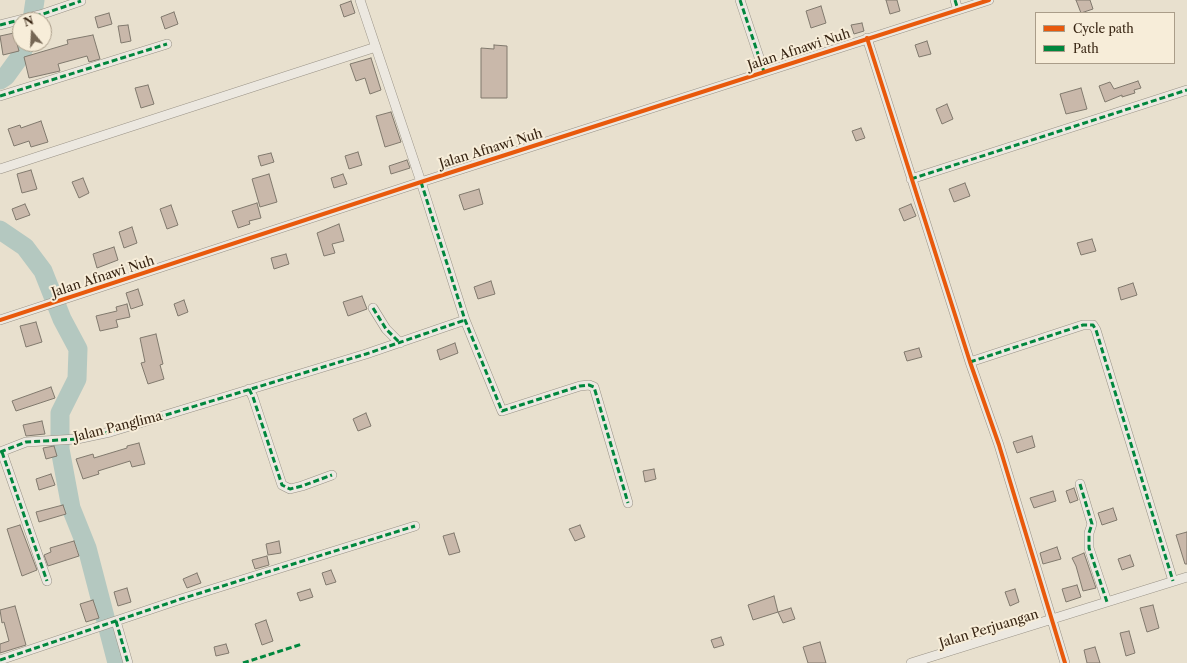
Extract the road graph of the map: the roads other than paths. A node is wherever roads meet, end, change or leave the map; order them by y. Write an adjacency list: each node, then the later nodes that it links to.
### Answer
1 (81, 0): 7 (street)
2 (360, 0): 10 (street)
3 (740, 0): 11 (street)
4 (955, 0): 6 (street)
5 (989, 0): 6 (street, Jalan Afnawi Nuh)
6 (958, 10): 8 (street, Jalan Afnawi Nuh)
7 (0, 24)
8 (867, 38): 11 (street, Jalan Afnawi Nuh); 15 (street)
9 (166, 44): 13 (street)
10 (376, 47): 14 (street); 16 (street)
11 (764, 72): 16 (street, Jalan Afnawi Nuh)
12 (1187, 90): 15 (street)
13 (0, 96)
14 (0, 169)
15 (911, 179): 21 (street)
16 (421, 182): 18 (street, Jalan Afnawi Nuh); 19 (street)
17 (373, 308): 20 (street)
18 (0, 320)
19 (465, 320): 20 (street, Jalan Panglima); 26 (street)
20 (400, 343): 22 (street, Jalan Panglima)
21 (970, 362): 30 (street); 32 (street)
22 (249, 389): 23 (street, Jalan Panglima); 24 (street)
23 (1, 452): 29 (street)
24 (332, 475)
25 (1080, 484): 31 (street)
26 (628, 503)
27 (415, 526): 33 (street)
28 (1187, 577): 30 (street, Jalan Perjuangan)
29 (47, 581)
30 (1173, 582): 31 (street, Jalan Perjuangan)
31 (1107, 602): 32 (street, Jalan Perjuangan)
32 (1052, 620): 36 (street, Jalan Perjuangan); 37 (street)
33 (115, 622): 34 (street); 35 (street)
34 (0, 660)
35 (128, 663)
36 (911, 663)
37 (1066, 663)

